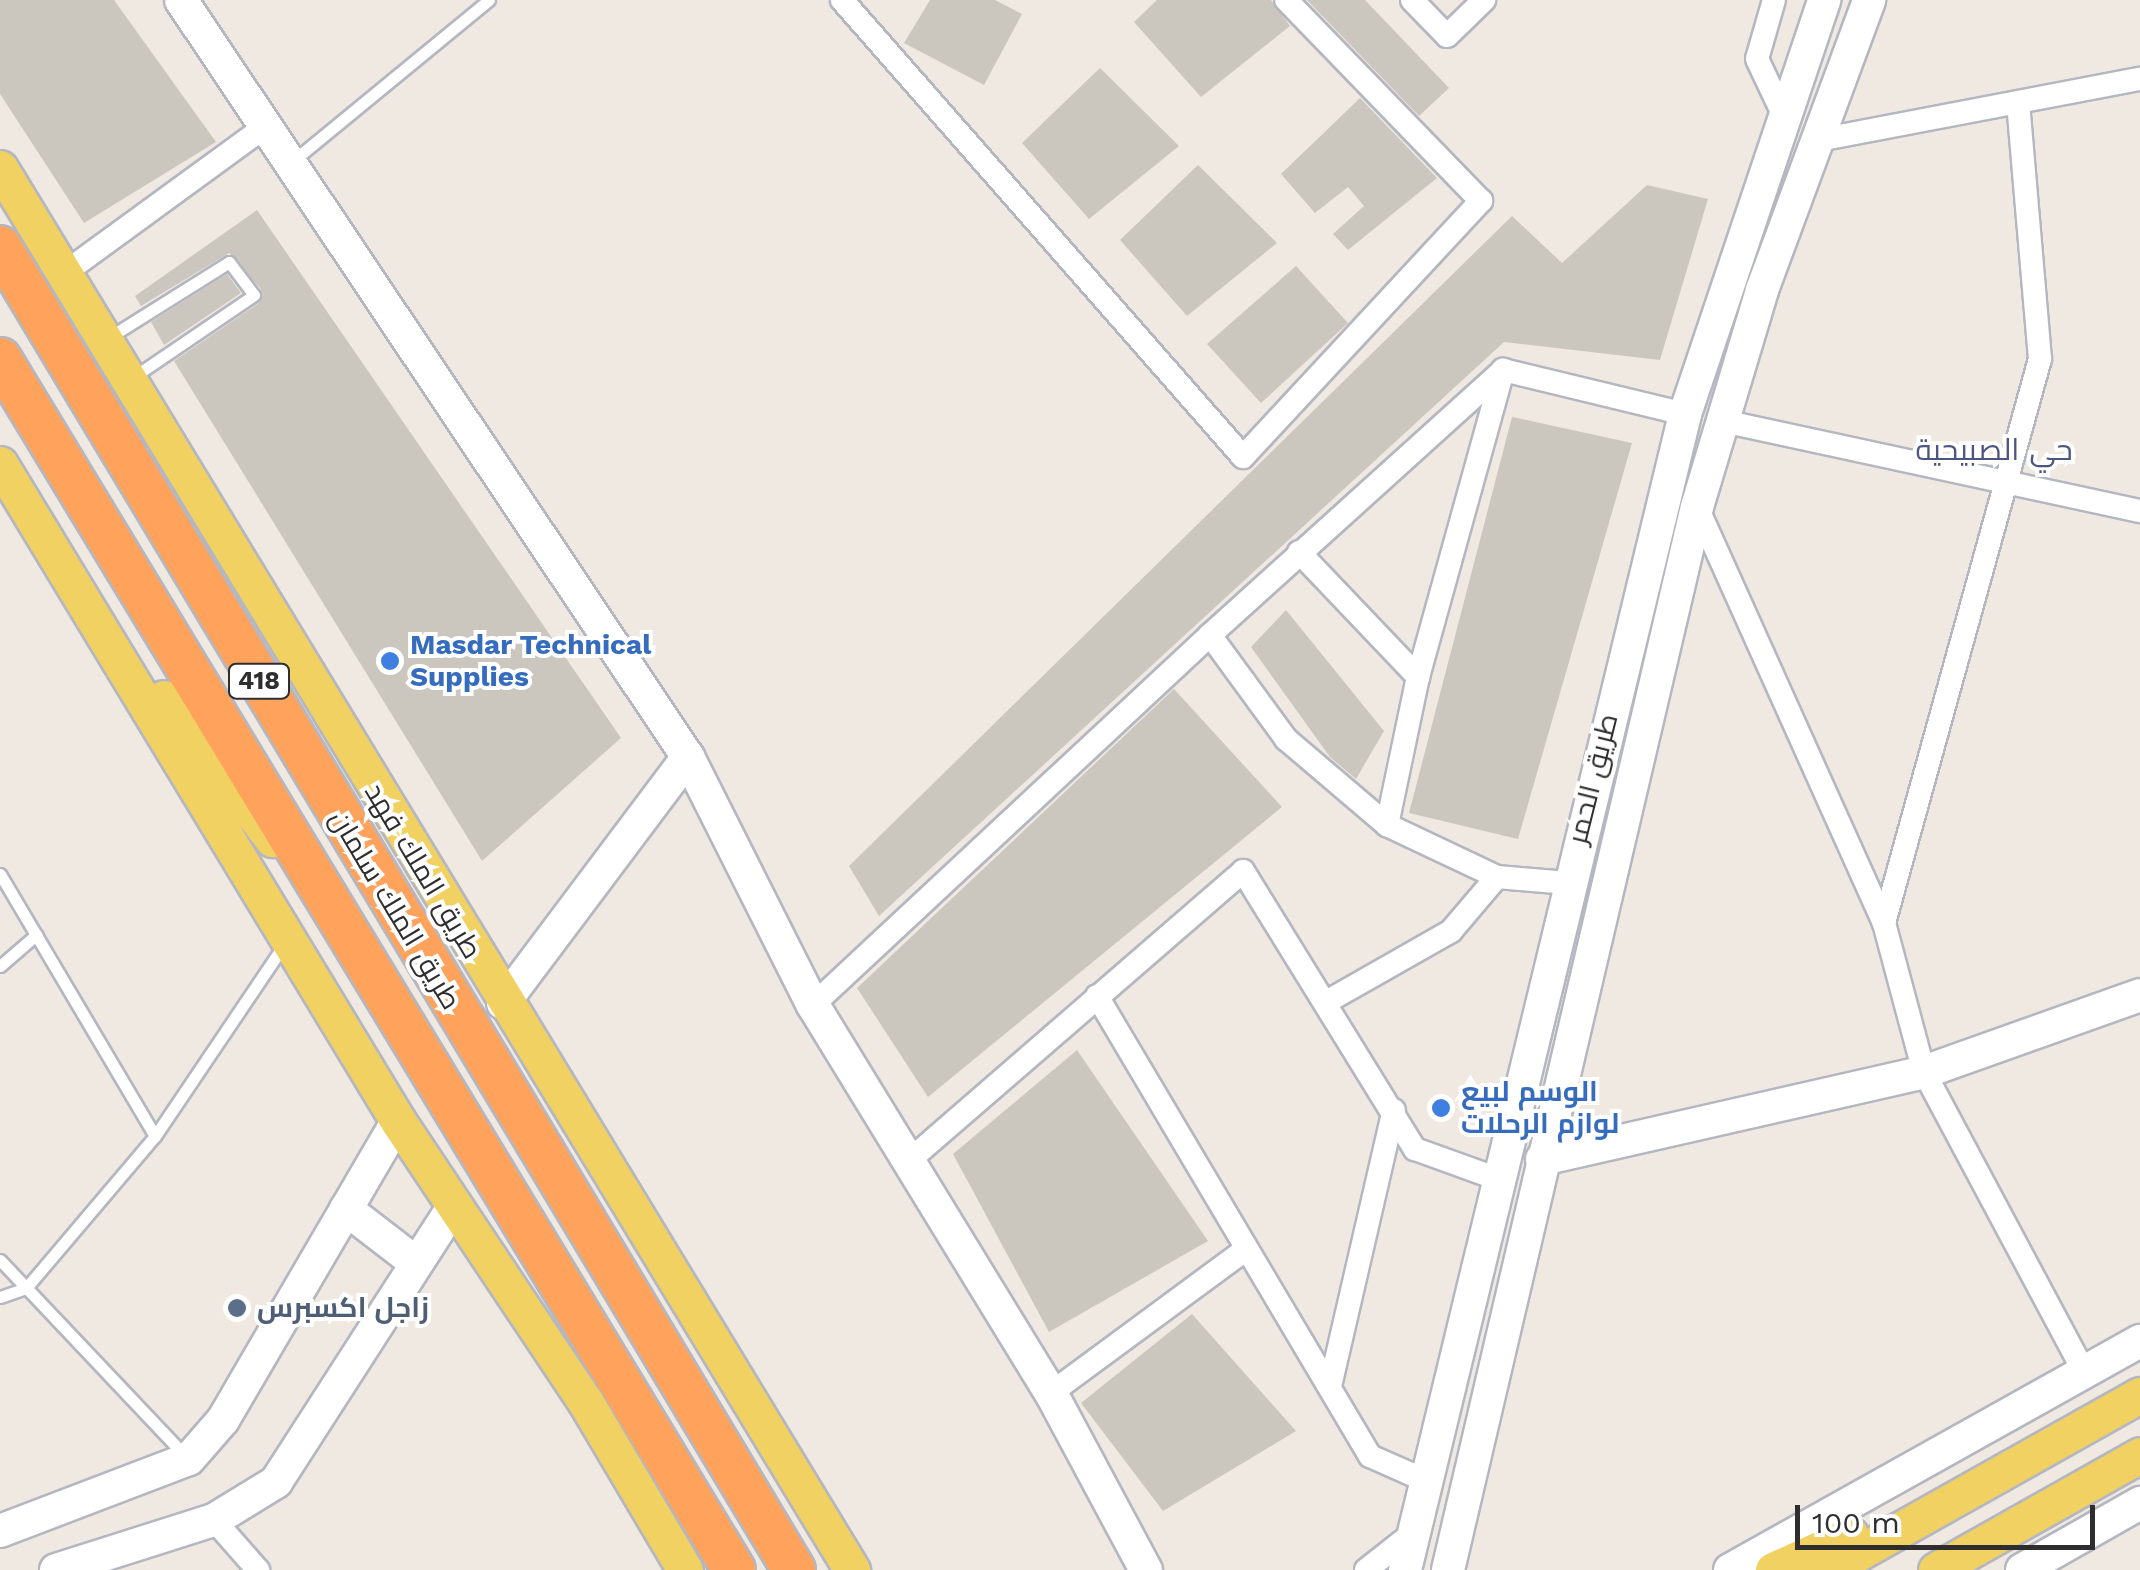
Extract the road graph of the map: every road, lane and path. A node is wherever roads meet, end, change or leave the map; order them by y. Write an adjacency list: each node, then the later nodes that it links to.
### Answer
1 (181, 0): 13 (street)
2 (489, 0): 15 (lane)
3 (842, 0): 4 (street)
4 (1286, 0)
5 (1412, 0): 6 (street)
6 (1484, 0)
7 (1774, 0): 12 (street)
8 (1824, 0): 12 (street, طريق الحمر)
9 (1869, 0): 14 (street, طريق الحمر)
10 (2140, 79): 11 (street)
11 (2018, 103): 14 (street); 28 (street)
12 (1786, 120): 24 (street, طريق الحمر)
13 (266, 126): 15 (street); 19 (street)
14 (1819, 140): 25 (street, طريق الحمر)
15 (290, 162): 35 (street)
16 (0, 168): 19 (main road, طريق الملك فهد)
17 (0, 191): 19 (main road)
18 (0, 247): 52 (highway, طريق الملك سلمان / 418)
19 (62, 274): 20 (main road, طريق الملك فهد)
20 (104, 341): 23 (main road, طريق الملك فهد); 23 (lane)
21 (0, 359): 42 (highway, طريق الملك سلمان / 418)
22 (1503, 370): 24 (street); 31 (street); 34 (street)
23 (128, 380): 27 (main road, طريق الملك فهد)
24 (1685, 414): 39 (street, طريق الحمر)
25 (1723, 421): 28 (street); 29 (street, طريق الحمر)
26 (0, 464): 32 (main road)
27 (181, 466): 48 (main road, طريق الملك فهد); 52 (main road)
28 (2006, 484): 30 (street); 40 (street)
29 (1697, 507): 40 (street); 56 (street, طريق الحمر)
30 (2140, 512)
31 (1299, 552): 33 (street); 34 (street)
32 (60, 562): 42 (main road); 43 (main road)
33 (1210, 634): 36 (street); 49 (street)
34 (1418, 677): 36 (street)
35 (688, 757): 48 (street); 49 (street)
36 (1387, 826): 38 (street)
37 (0, 874): 41 (lane)
38 (1497, 876): 39 (street); 47 (street)
39 (1568, 883): 57 (street, طريق الحمر)
40 (1884, 923): 50 (street)
41 (36, 935): 44 (lane); 54 (lane)
42 (349, 938): 81 (highway, طريق الملك سلمان / 418)
43 (288, 939): 53 (main road); 54 (lane)
44 (0, 966)
45 (2140, 995): 50 (street)
46 (1097, 996): 47 (street); 55 (street); 60 (street)
47 (1328, 1001): 51 (street)
48 (502, 1003): 83 (main road, طريق الملك فهد)
49 (813, 1005): 55 (street)
50 (1924, 1072): 56 (street); 66 (street)
51 (1394, 1110): 57 (street); 67 (street)
52 (517, 1116): 82 (highway, طريق الملك سلمان / 418)
53 (398, 1121): 58 (main road); 59 (street)
54 (155, 1136): 63 (lane)
55 (912, 1158): 68 (street)
56 (1542, 1159): 87 (street, طريق الحمر)
57 (1498, 1180): 73 (street, طريق الحمر)
58 (453, 1207): 62 (street); 80 (main road)
59 (346, 1209): 62 (street); 72 (street)
60 (1246, 1249): 67 (street); 68 (street)
61 (0, 1260): 63 (lane)
62 (416, 1264): 75 (street)
63 (26, 1288): 64 (lane); 72 (lane)
64 (0, 1298)
65 (2140, 1341): 66 (street)
66 (2086, 1375): 88 (street)
67 (1330, 1382): 73 (street)
68 (1051, 1393): 84 (street)
69 (2140, 1395): 70 (main road)
70 (2087, 1426): 89 (main road); 90 (main road)
71 (2140, 1455): 91 (main road)
72 (189, 1459): 77 (street)
73 (1429, 1482): 76 (street, طريق الحمر)
74 (2140, 1503): 92 (street)
75 (214, 1520): 78 (street); 79 (street)
76 (1418, 1528): 85 (street); 86 (street, طريق الحمر)
77 (0, 1531)
78 (56, 1570)
79 (258, 1570)
80 (685, 1570)
81 (734, 1570)
82 (794, 1570)
83 (852, 1570)
84 (1146, 1570)
85 (1366, 1570)
86 (1405, 1570)
87 (1448, 1570)
88 (1730, 1570)
89 (1773, 1570)
90 (1828, 1570)
91 (1936, 1570)
92 (2022, 1570)

